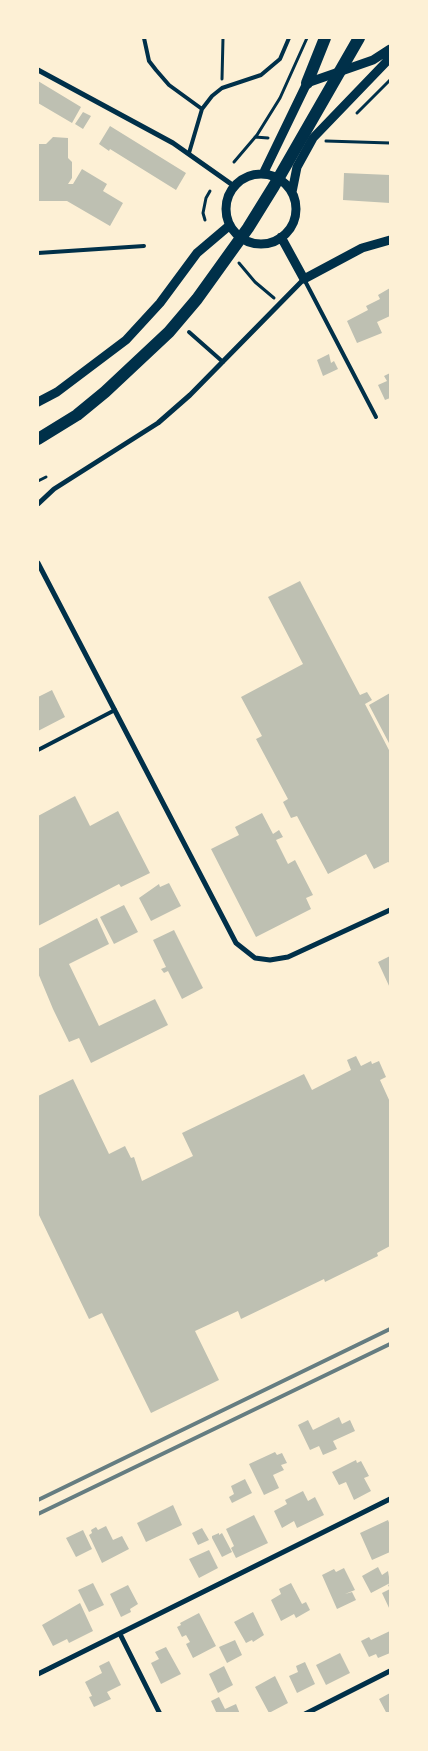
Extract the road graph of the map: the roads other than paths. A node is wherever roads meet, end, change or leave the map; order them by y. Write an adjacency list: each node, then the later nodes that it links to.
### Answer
1 (144, 38): 9 (lane)
2 (289, 38): 9 (lane)
3 (325, 38): 8 (highway)
4 (359, 38): 24 (highway)
5 (390, 49): 8 (street)
6 (390, 58): 13 (street)
7 (38, 70): 10 (street)
8 (307, 83): 11 (street)
9 (202, 109): 10 (lane)
10 (189, 153): 12 (street)
11 (263, 174): 12 (street); 13 (street)
12 (234, 186): 14 (street)
13 (292, 192): 15 (street)
14 (230, 225): 15 (street); 22 (street)
15 (281, 237): 19 (street)
16 (390, 240): 19 (street)
17 (144, 246): 18 (lane)
18 (38, 253)
19 (304, 279): 21 (street); 23 (lane)
20 (188, 332): 21 (lane)
21 (223, 362): 25 (street)
22 (38, 402)
23 (376, 417)
24 (38, 438)
25 (38, 504)
26 (38, 562): 27 (street)
27 (115, 710): 28 (lane); 29 (street)
28 (38, 750)
29 (390, 910)
30 (390, 1499): 31 (street)
31 (120, 1634): 33 (street); 34 (street)
32 (390, 1671): 35 (street)
33 (38, 1674)
34 (160, 1714)
35 (304, 1714)

